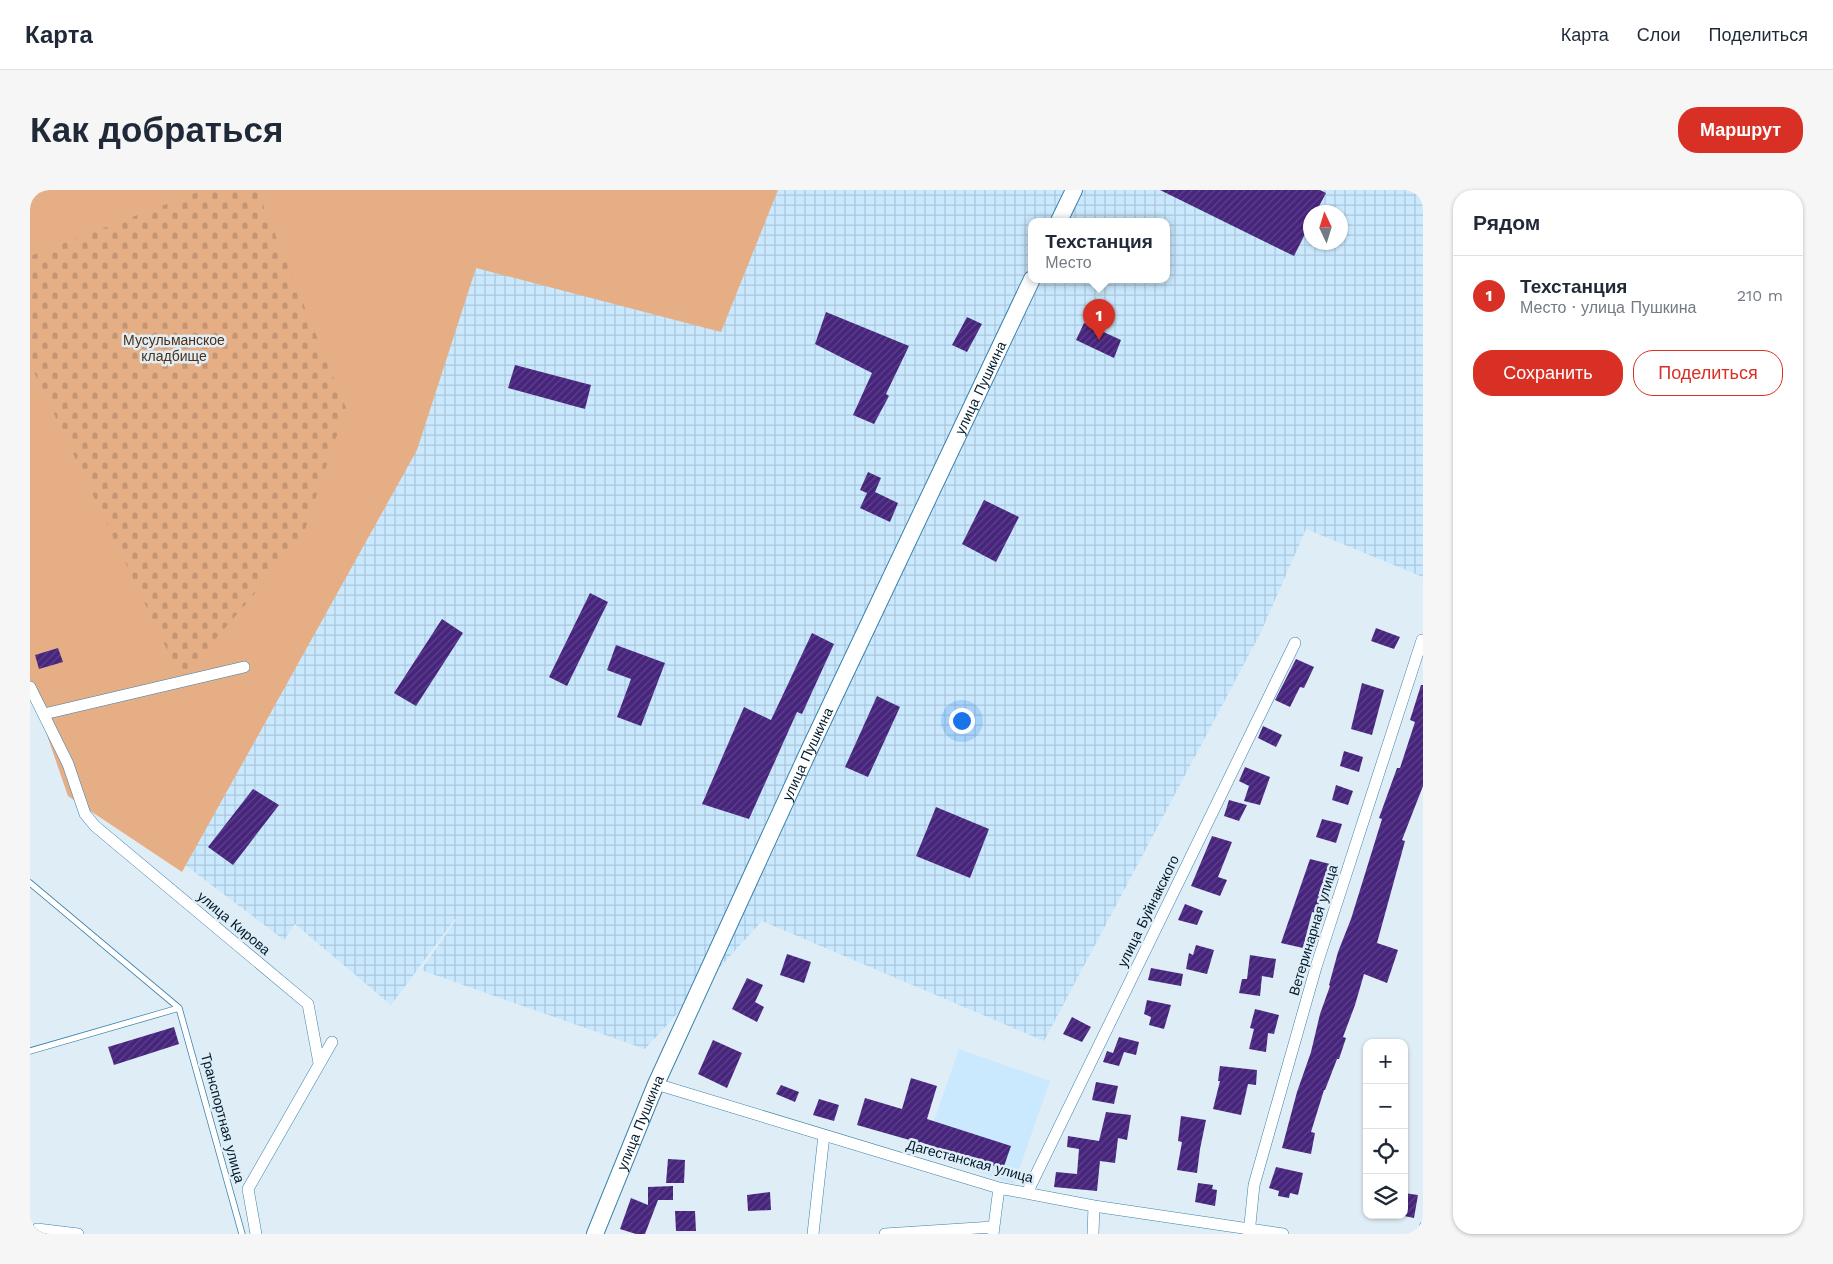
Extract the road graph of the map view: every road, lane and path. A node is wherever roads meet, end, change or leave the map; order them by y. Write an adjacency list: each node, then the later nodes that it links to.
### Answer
1 (1074, 190): 2 (street)
2 (1060, 218)
3 (1030, 283): 14 (street, улица Пушкина)
4 (1422, 640): 21 (street, Ветеринарная улица)
5 (1295, 643): 17 (street, улица Буйнакского)
6 (244, 668): 8 (street)
7 (30, 687): 8 (street, улица Кирова)
8 (44, 714): 13 (street, улица Кирова)
9 (30, 883): 10 (lane)
10 (179, 1008): 12 (lane); 24 (lane, Транспортная улица)
11 (332, 1042): 13 (street)
12 (30, 1051)
13 (319, 1064): 25 (street)
14 (656, 1084): 15 (street, Дагестанская улица); 26 (street, улица Пушкина)
15 (824, 1135): 16 (street, Дагестанская улица); 27 (street)
16 (999, 1188): 17 (street, Дагестанская улица); 20 (street)
17 (1027, 1193): 18 (street, Дагестанская улица)
18 (1094, 1206): 21 (street, Дагестанская улица); 29 (street)
19 (1423, 1226): 31 (lane)
20 (993, 1231): 28 (street)
21 (1249, 1232): 30 (street, Дагестанская улица)
22 (33, 1234): 23 (street)
23 (78, 1234)
24 (242, 1234)
25 (256, 1234)
26 (595, 1234)
27 (813, 1234)
28 (884, 1234)
29 (1093, 1234)
30 (1283, 1234)
31 (1421, 1234)

